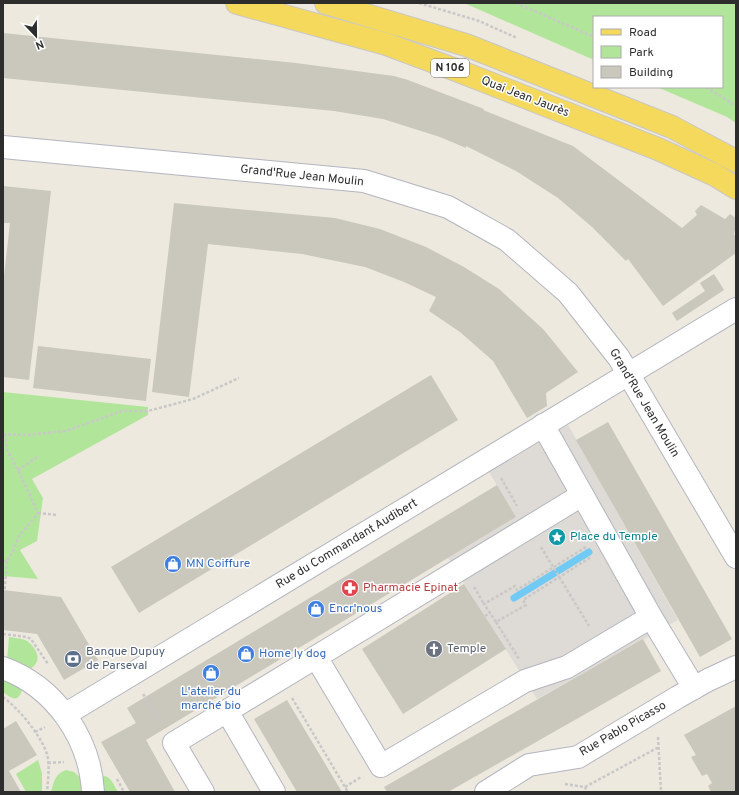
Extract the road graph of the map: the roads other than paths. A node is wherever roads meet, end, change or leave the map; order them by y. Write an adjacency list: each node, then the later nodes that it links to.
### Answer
1 (237, 3): 5 (main road, Quai Jean Jaurès / N 106)
2 (326, 3): 4 (main road, N 106)
3 (3, 147): 7 (street, Grand'Rue Jean Moulin)
4 (736, 161)
5 (736, 188)
6 (736, 309): 7 (street, Rue du Commandant Audibert)
7 (628, 373): 8 (street, Rue du Commandant Audibert); 10 (street, Grand'Rue Jean Moulin)
8 (543, 425): 9 (street); 17 (street, Rue du Commandant Audibert)
9 (582, 495): 11 (street); 12 (street)
10 (736, 558)
11 (651, 617): 12 (street); 15 (street)
12 (316, 657): 16 (street)
13 (736, 667): 15 (street, Rue Pablo Picasso)
14 (3, 668): 17 (street)
15 (694, 688): 21 (street, Rue Pablo Picasso)
16 (226, 711): 19 (street); 20 (street)
17 (66, 714): 18 (street)
18 (93, 792)
19 (203, 792)
20 (274, 792)
21 (486, 792)

